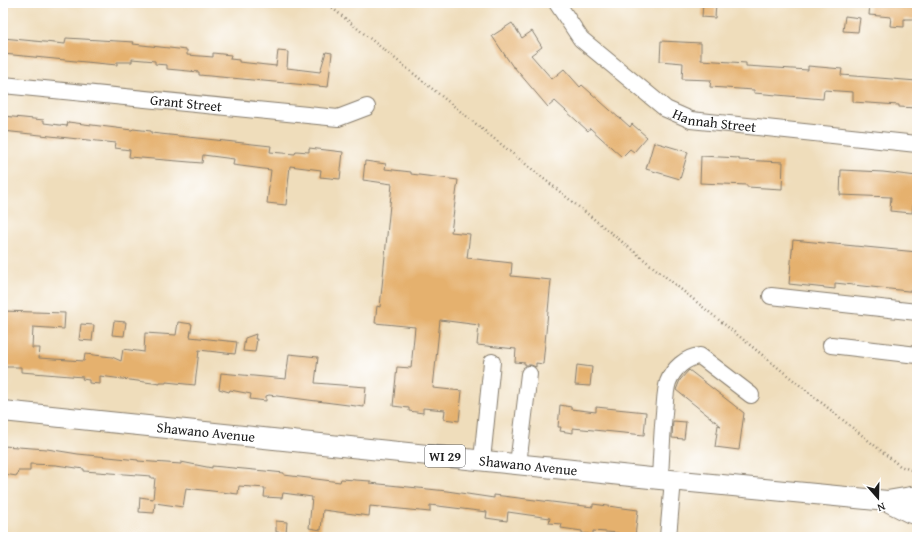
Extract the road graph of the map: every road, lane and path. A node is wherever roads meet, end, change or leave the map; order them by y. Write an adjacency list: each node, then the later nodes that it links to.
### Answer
1 (326, 3): 16 (path)
2 (557, 3): 5 (street, Hannah Street)
3 (3, 85): 4 (street, Grant Street)
4 (367, 107)
5 (917, 144)
6 (771, 296): 7 (street)
7 (917, 312)
8 (832, 345): 9 (street)
9 (917, 354)
10 (492, 362): 14 (street)
11 (530, 374): 15 (street)
12 (751, 395): 17 (street)
13 (3, 411): 14 (main road, Shawano Avenue / WI 29)
14 (482, 460): 15 (main road, Shawano Avenue / WI 29)
15 (518, 464): 17 (main road, Shawano Avenue / WI 29)
16 (917, 472)
17 (667, 479): 19 (main road, Shawano Avenue / WI 29); 21 (street)
18 (917, 496): 19 (main road, Shawano Avenue / WI 29)
19 (887, 501): 20 (main road, Shawano Avenue / WI 29)
20 (917, 514)
21 (668, 537)

